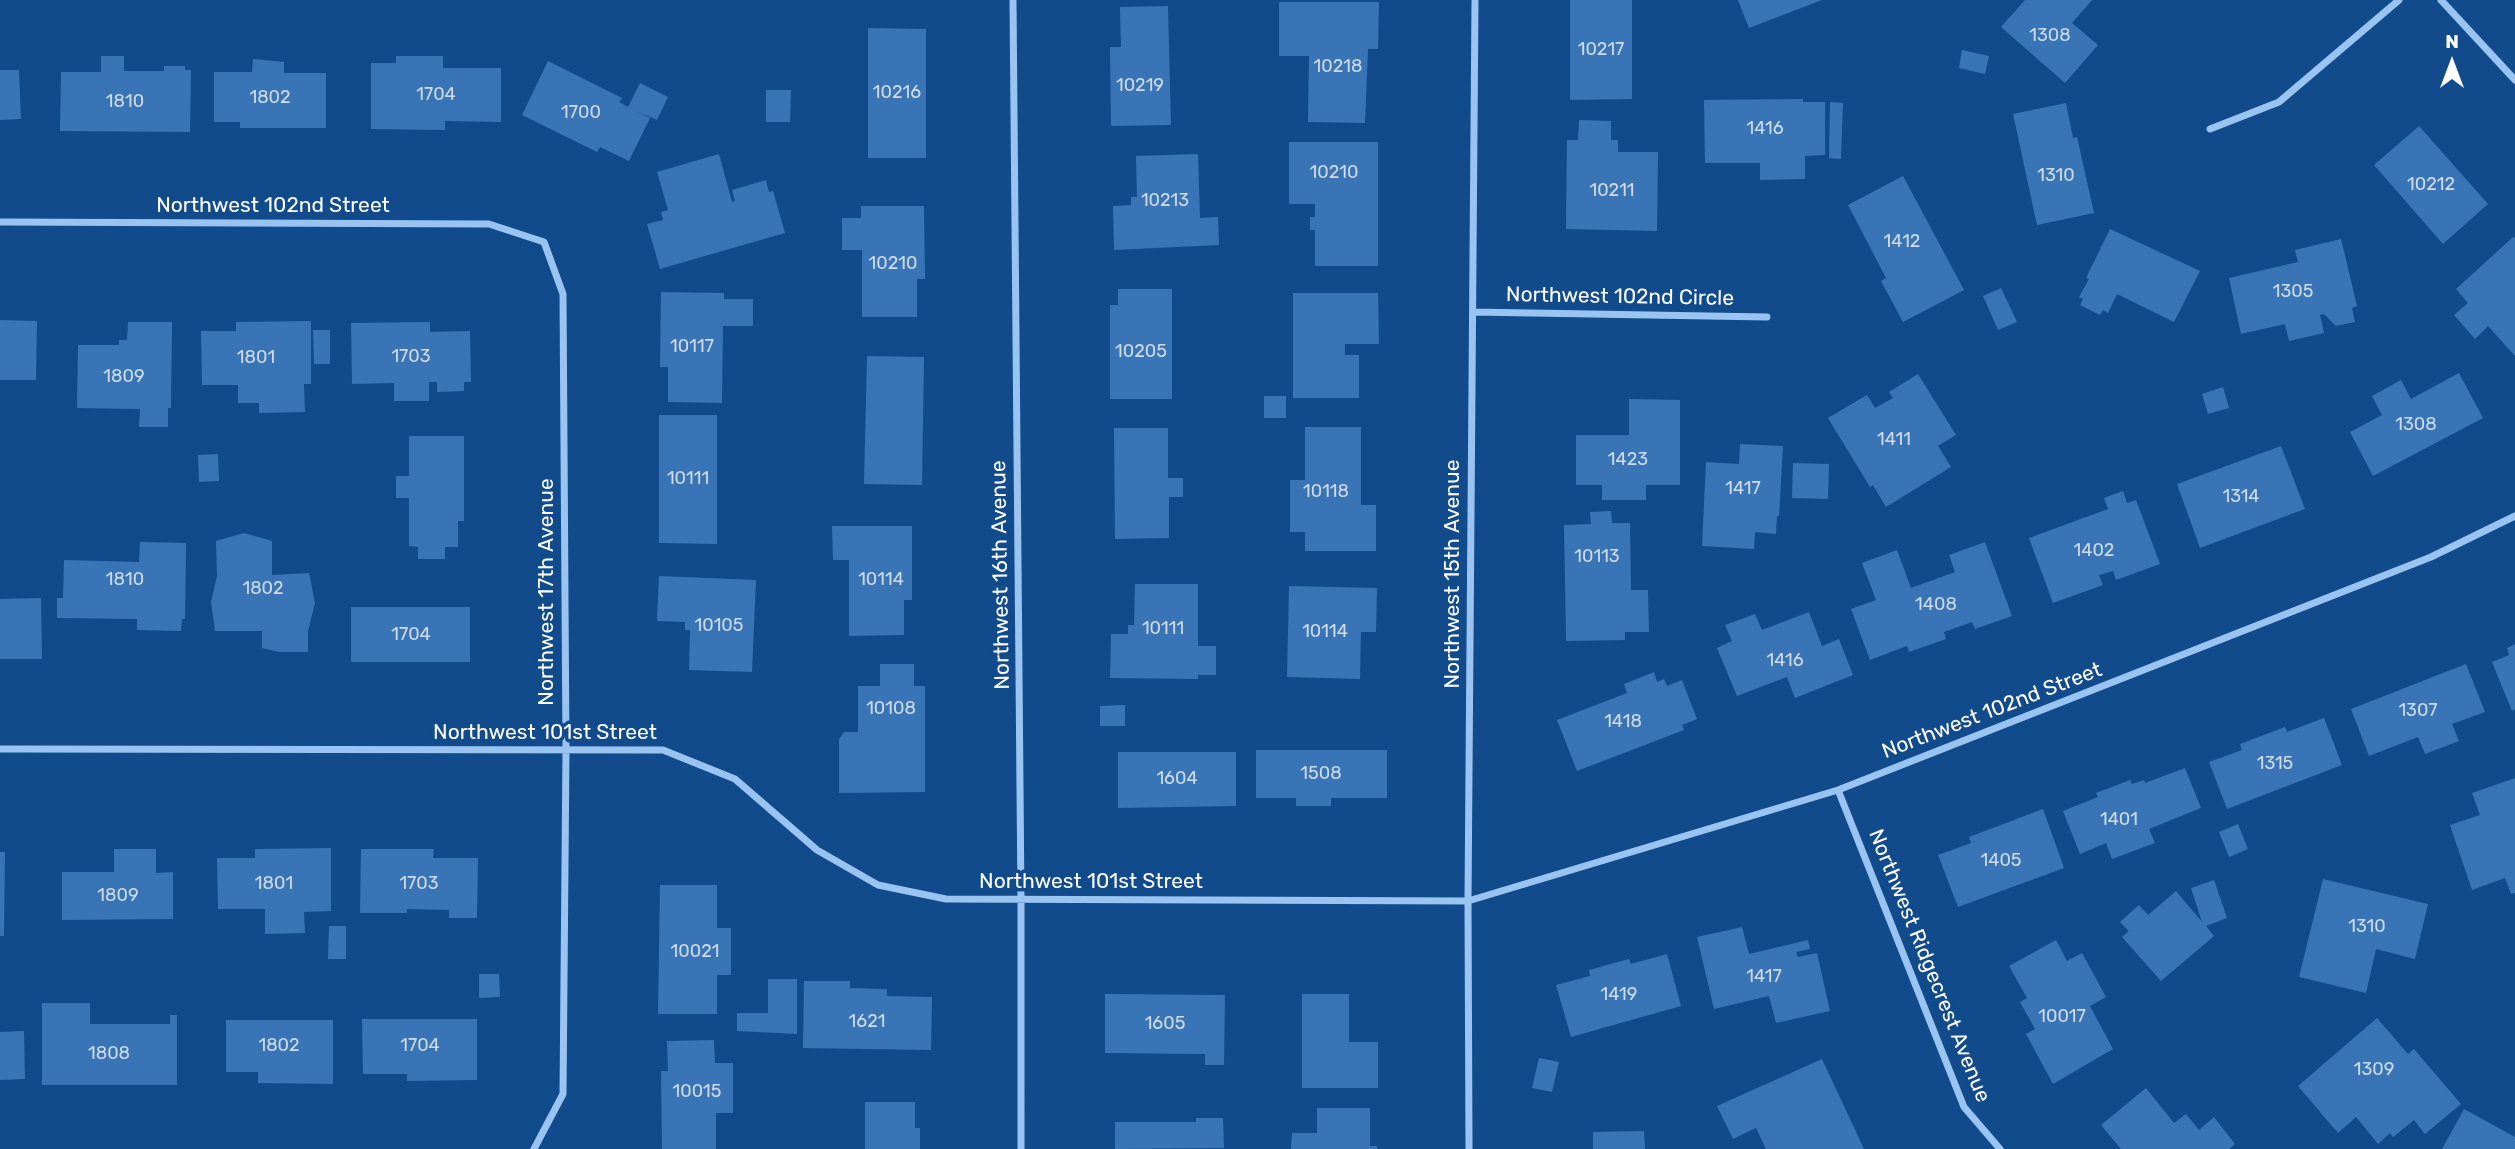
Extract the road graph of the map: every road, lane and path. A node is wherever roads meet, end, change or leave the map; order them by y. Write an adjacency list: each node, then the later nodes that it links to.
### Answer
1 (1013, 0): 15 (street, Northwest 16th Avenue)
2 (1475, 0): 9 (street, Northwest 15th Avenue)
3 (2399, 0): 6 (street)
4 (2441, 0): 5 (street)
5 (2513, 75)
6 (2210, 129)
7 (0, 222): 8 (street, Northwest 102nd Street)
8 (544, 242): 13 (street, Northwest 17th Avenue)
9 (1473, 312): 10 (street, Northwest 102nd Circle); 16 (street, Northwest 15th Avenue)
10 (1767, 317)
11 (2515, 516): 14 (street, Northwest 102nd Street)
12 (0, 749): 13 (street, Northwest 101st Street)
13 (566, 750): 15 (street, Northwest 101st Street); 17 (street, Northwest 17th Avenue)
14 (1838, 790): 16 (street, Northwest 102nd Street); 20 (street, Northwest Ridgecrest Avenue)
15 (1021, 899): 16 (street, Northwest 101st Street); 18 (street, Northwest 16th Avenue)
16 (1468, 901): 19 (street, Northwest 15th Avenue)
17 (534, 1149)
18 (1021, 1149)
19 (1469, 1149)
20 (2000, 1149)

